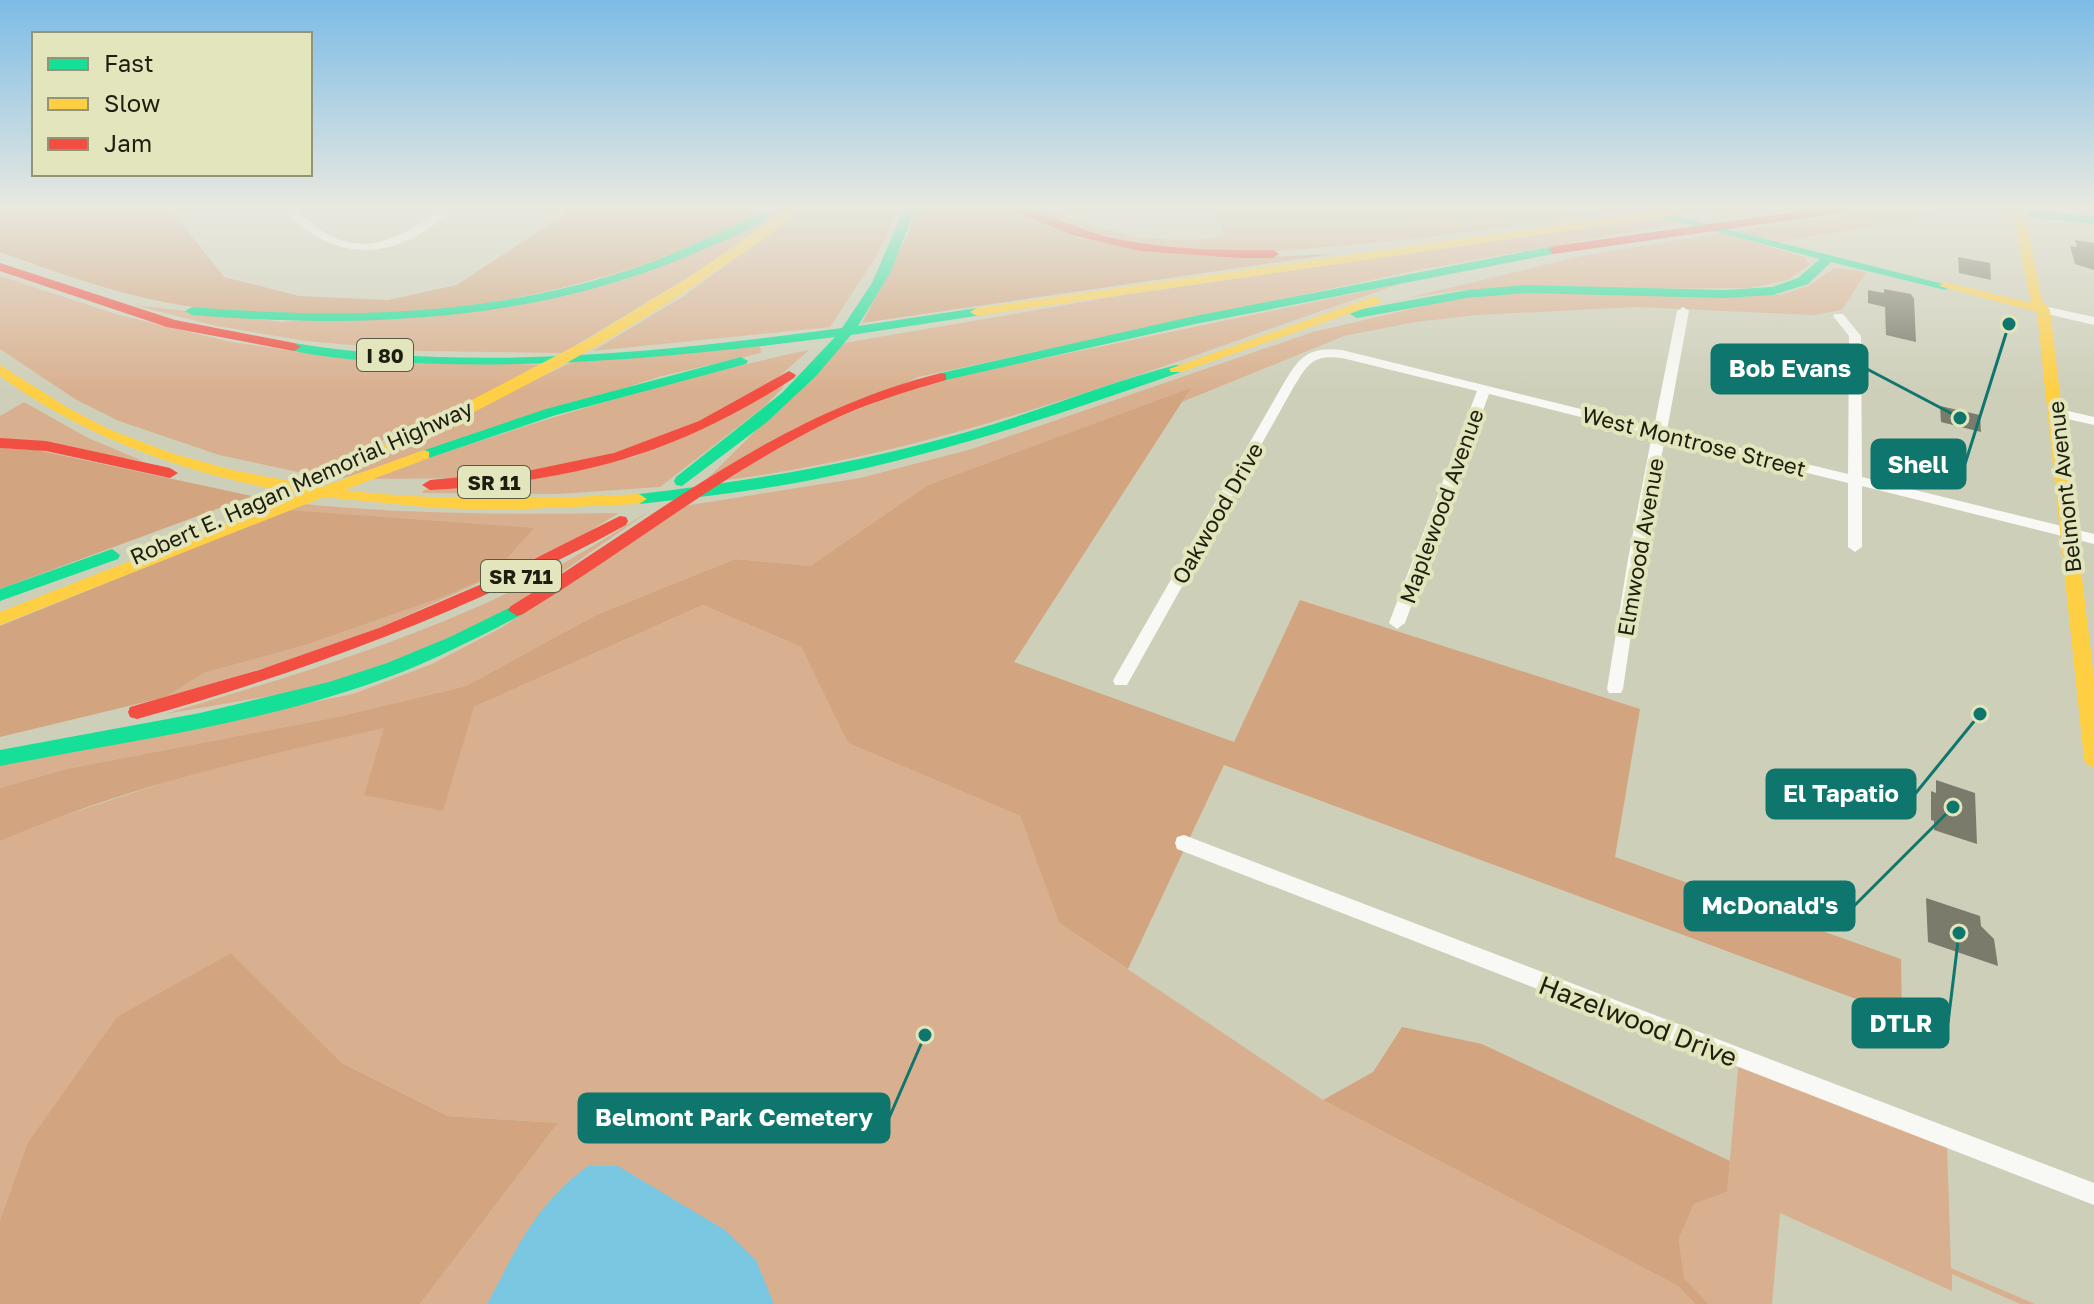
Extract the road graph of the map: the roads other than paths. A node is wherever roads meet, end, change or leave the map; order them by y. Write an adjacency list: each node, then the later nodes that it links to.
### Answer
1 (8, 270): 17 (main road, I 80)
2 (36, 270): 3 (main road)
3 (634, 270)
4 (713, 270): 29 (main road, Robert E. Hagan Memorial Highway)
5 (876, 270): 19 (main road, SR 11)
6 (883, 270): 40 (main road, SR 711)
7 (1271, 270): 17 (main road)
8 (1449, 270): 41 (main road)
9 (1494, 270): 21 (main road)
10 (1815, 270): 21 (main road)
11 (1877, 270): 13 (main road)
12 (2040, 270): 13 (main road, Belmont Avenue)
13 (2043, 310): 16 (street); 23 (main road, Belmont Avenue)
14 (1683, 311): 25 (street, Elmwood Avenue)
15 (1839, 316): 27 (street)
16 (2094, 321)
17 (890, 328): 35 (main road)
18 (1320, 353): 22 (street, West Montrose Street); 37 (street, Oakwood Drive)
19 (0, 359)
20 (0, 369): 28 (main road)
21 (1169, 370): 28 (main road)
22 (1484, 389): 25 (street, West Montrose Street); 36 (street, Maplewood Avenue)
23 (2055, 412): 24 (street); 30 (main road, Belmont Avenue)
24 (2094, 421)
25 (1660, 433): 27 (street, West Montrose Street); 39 (street, Elmwood Avenue)
26 (0, 443): 28 (main road)
27 (1854, 481): 30 (street, West Montrose Street); 32 (street)
28 (603, 503)
29 (199, 526): 33 (main road); 34 (main road, Robert E. Hagan Memorial Highway)
30 (2069, 533): 31 (street, West Montrose Street); 38 (main road, Belmont Avenue)
31 (2094, 539)
32 (1855, 547)
33 (0, 595)
34 (0, 610)
35 (0, 619)
36 (1397, 623)
37 (1121, 681)
38 (2090, 685): 42 (main road, Belmont Avenue)
39 (1615, 689)
40 (0, 746)
41 (0, 758)
42 (2094, 759)
43 (1184, 843): 44 (street, Hazelwood Drive)
44 (2094, 1194)

